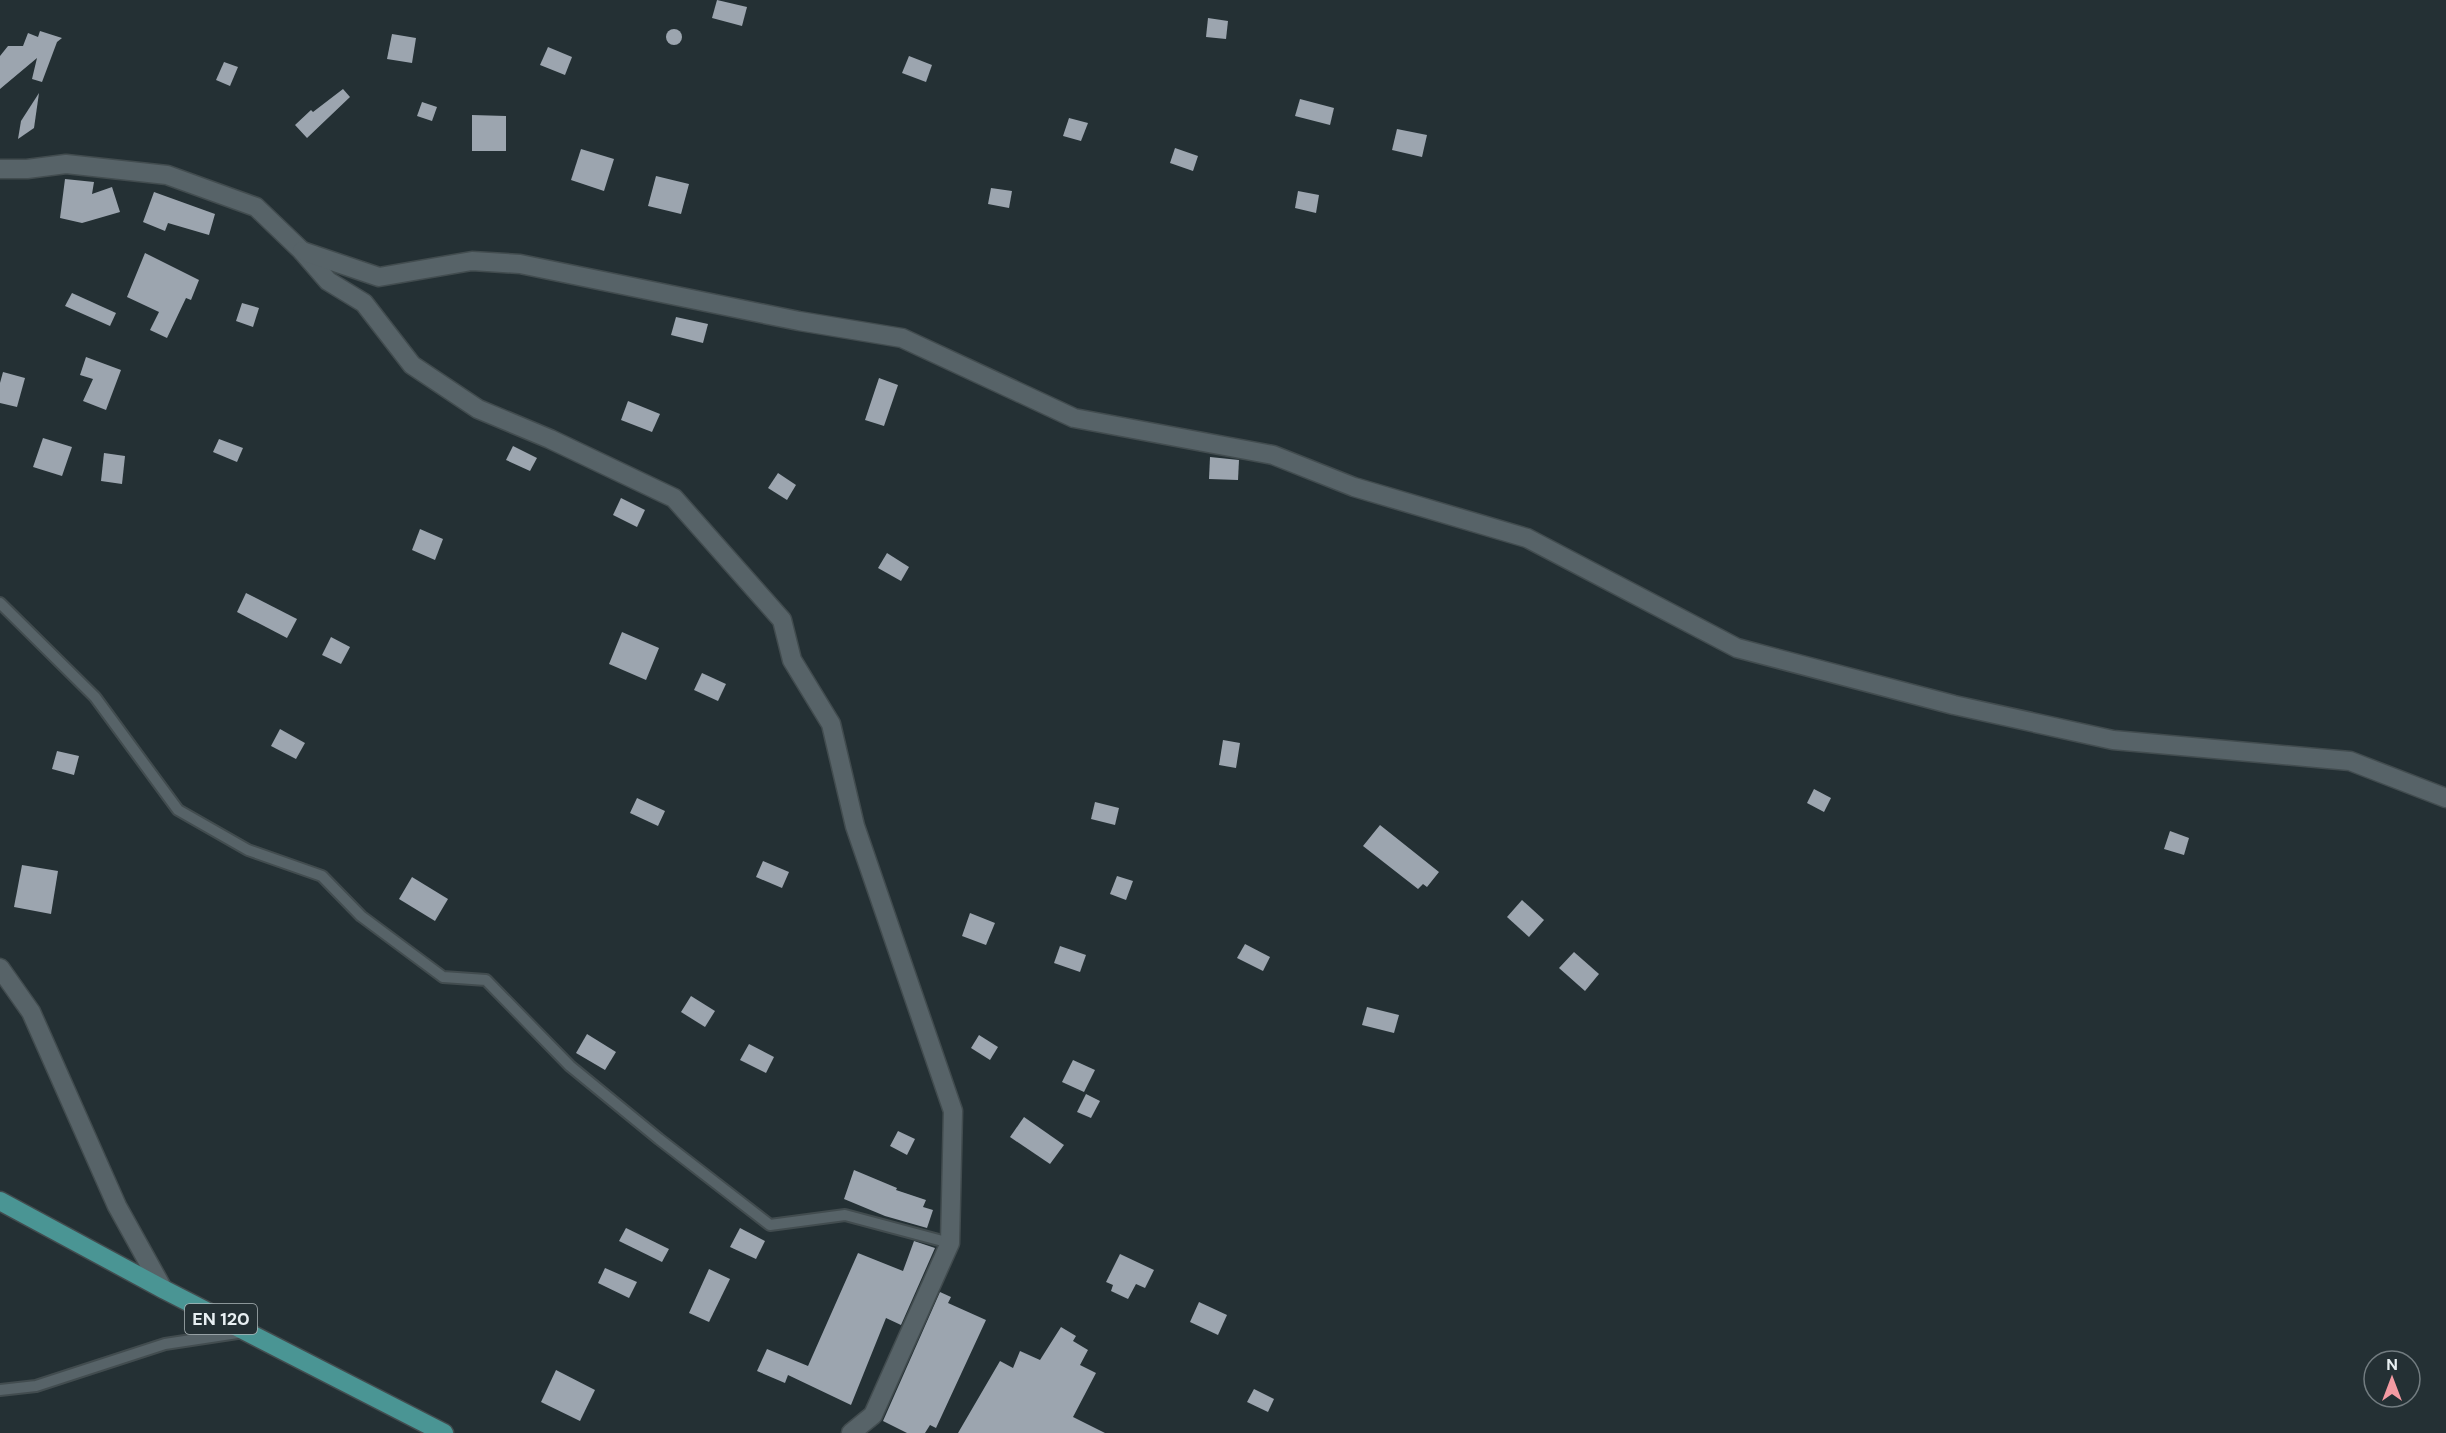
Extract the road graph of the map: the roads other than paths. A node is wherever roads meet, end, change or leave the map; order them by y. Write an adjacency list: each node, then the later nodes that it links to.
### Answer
1 (0, 169): 2 (street)
2 (302, 251): 4 (street); 7 (street)
3 (0, 603): 7 (lane)
4 (2446, 798)
5 (0, 968): 8 (street)
6 (0, 1201): 8 (main road, EN 120)
7 (950, 1243): 12 (street)
8 (163, 1289): 9 (main road, EN 120)
9 (245, 1331): 10 (lane); 11 (main road, EN 120)
10 (0, 1390)
11 (444, 1433)
12 (851, 1433)

